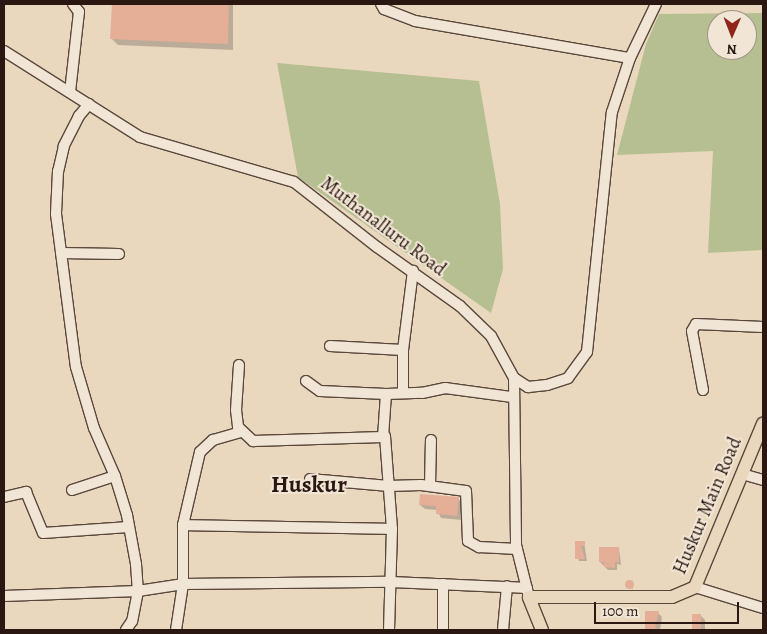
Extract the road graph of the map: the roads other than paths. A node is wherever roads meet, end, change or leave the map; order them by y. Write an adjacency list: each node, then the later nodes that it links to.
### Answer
1 (73, 4): 6 (street)
2 (381, 4): 5 (street)
3 (656, 4): 5 (street)
4 (4, 51): 6 (street, Muthanalluru Road)
5 (630, 58): 15 (street)
6 (70, 92): 7 (street, Muthanalluru Road)
7 (88, 104): 8 (street); 10 (street, Muthanalluru Road)
8 (61, 253): 9 (street); 26 (street)
9 (119, 254)
10 (413, 271): 13 (street); 15 (street, Muthanalluru Road)
11 (763, 327): 17 (street)
12 (330, 346): 13 (street)
13 (403, 350): 18 (street)
14 (239, 365): 22 (street)
15 (514, 378): 20 (street)
16 (306, 381): 19 (street)
17 (704, 390)
18 (403, 393): 19 (street); 20 (street)
19 (386, 394): 23 (street)
20 (512, 397): 36 (street)
21 (763, 424): 25 (main road, Huskur Main Road)
22 (241, 432): 23 (street); 33 (street)
23 (385, 436): 29 (street)
24 (431, 440): 30 (street)
25 (742, 474): 28 (street); 41 (main road, Huskur Main Road)
26 (115, 476): 31 (street); 34 (street)
27 (310, 480): 29 (street)
28 (763, 480)
29 (390, 486): 30 (street); 35 (street)
30 (430, 486): 36 (street)
31 (72, 490)
32 (4, 497): 34 (street)
33 (183, 525): 35 (street); 38 (street)
34 (129, 527): 42 (street)
35 (392, 529): 37 (street)
36 (517, 549): 43 (street)
37 (391, 582): 38 (street); 39 (street); 48 (street)
38 (183, 584): 42 (street); 47 (street)
39 (443, 584): 40 (street); 49 (street)
40 (507, 586): 43 (street); 50 (street)
41 (695, 587): 43 (main road, Huskur Main Road); 45 (street)
42 (138, 591): 44 (street); 46 (street)
43 (528, 592): 51 (main road)
44 (4, 596)
45 (763, 608)
46 (126, 630)
47 (176, 630)
48 (389, 630)
49 (443, 630)
50 (503, 630)
51 (542, 630)

